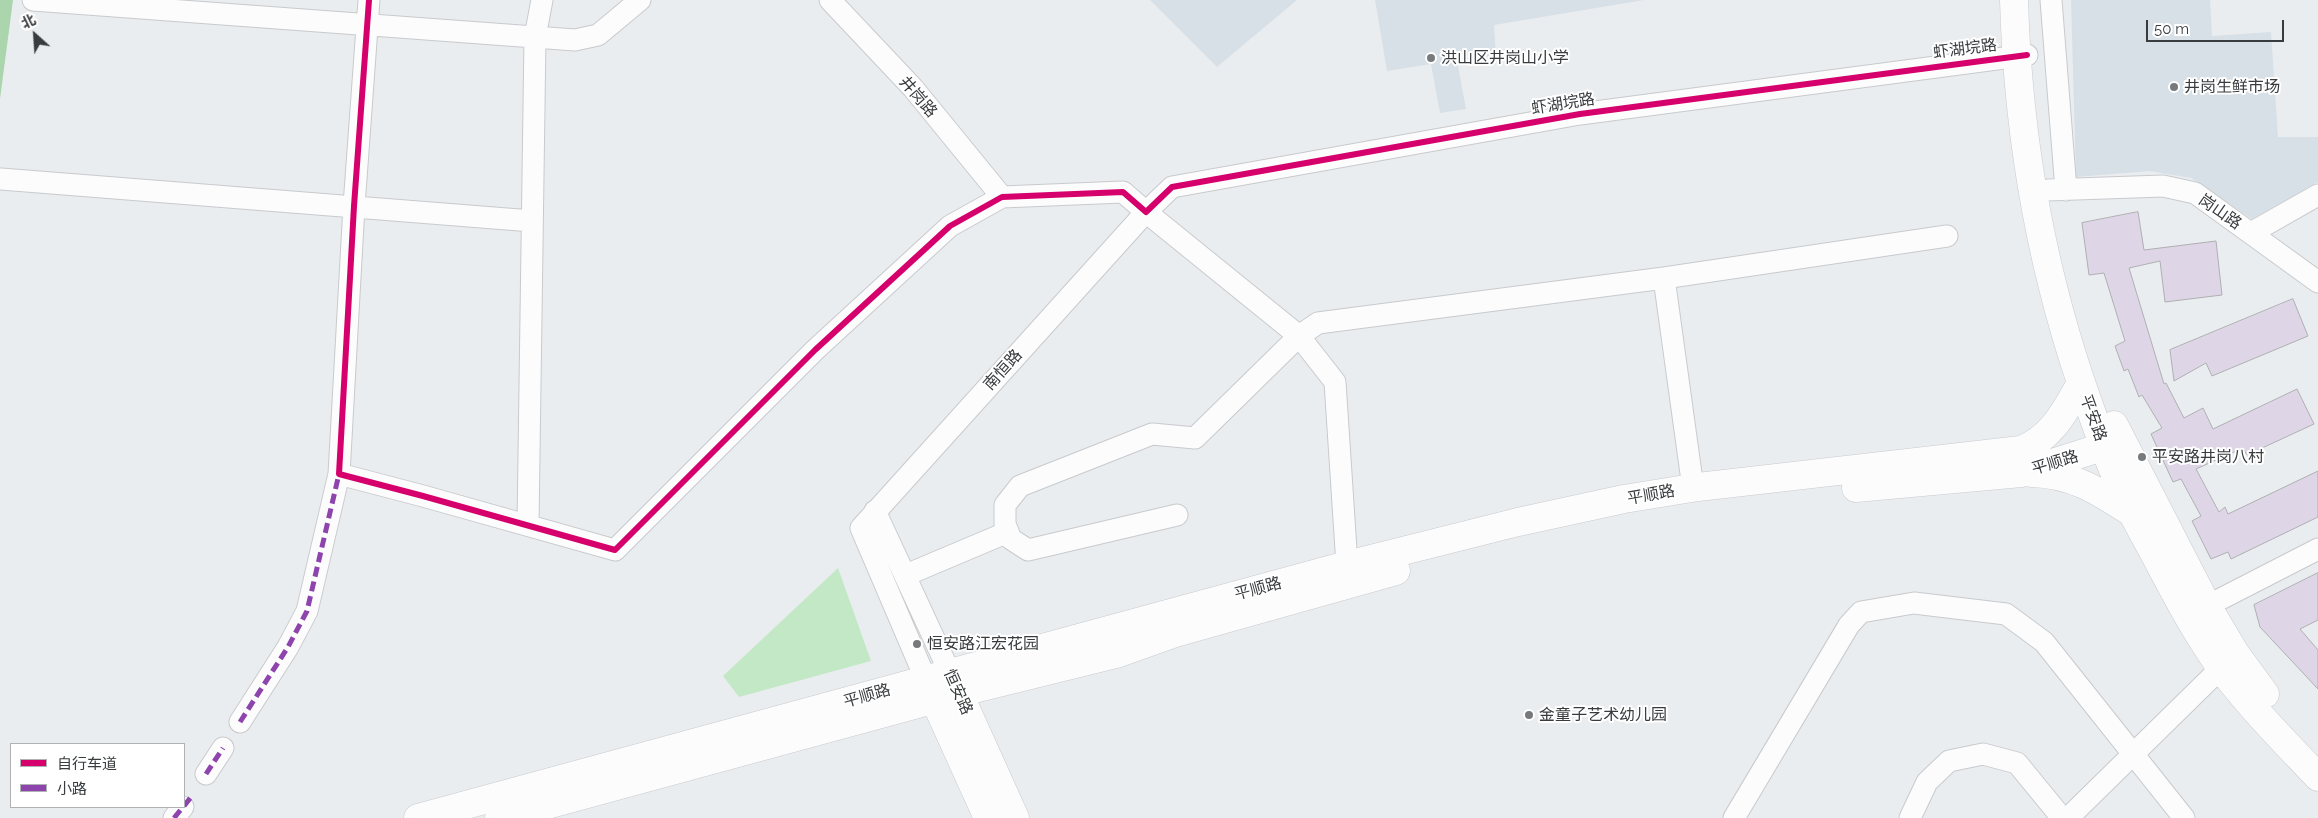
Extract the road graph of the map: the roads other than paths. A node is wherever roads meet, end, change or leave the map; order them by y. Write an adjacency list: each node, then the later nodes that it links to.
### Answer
1 (33, 0): 9 (street)
2 (370, 0): 9 (street)
3 (542, 0): 10 (street)
4 (640, 0): 10 (street)
5 (830, 0): 15 (street, 井岗路)
6 (2014, 0): 11 (main road, 平安路)
7 (2026, 0): 11 (main road, 平安路)
8 (2051, 0): 13 (street)
9 (367, 25): 10 (street); 16 (street)
10 (535, 37): 18 (street)
11 (2022, 56): 13 (main road, 平安路); 17 (street, 虾湖垸路); 24 (main road, 平安路)
12 (1, 178): 16 (street)
13 (2056, 190): 19 (street, 岗山路); 25 (main road, 平安路)
14 (2318, 195): 19 (street)
15 (1002, 197): 17 (street); 32 (street)
16 (354, 206): 18 (street); 27 (street)
17 (1146, 212): 23 (street); 29 (street, 南恒路)
18 (532, 221): 32 (street)
19 (2251, 234): 22 (street, 岗山路)
20 (1946, 236): 21 (street)
21 (1664, 278): 23 (street); 28 (street)
22 (2318, 282)
23 (1300, 336): 34 (street); 36 (street)
24 (2081, 383): 25 (main road, 平安路); 28 (main road, 平顺路)
25 (2113, 444): 26 (main road, 平顺路); 30 (main road, 平安路); 38 (main road, 平安路)
26 (2021, 473): 30 (main road); 40 (main road, 平顺路)
27 (339, 474): 32 (street); 41 (street)
28 (1693, 488): 36 (main road, 平顺路)
29 (875, 511): 33 (street, 南恒路); 37 (street, 恒安路)
30 (2134, 514): 39 (main road, 平安路)
31 (1177, 515): 34 (street)
32 (528, 525)
33 (861, 528): 40 (street, 恒安路)
34 (1008, 532): 37 (street)
35 (2318, 549): 38 (street)
36 (1347, 565): 40 (main road, 平顺路)
37 (906, 575): 40 (street, 恒安路)
38 (2207, 606): 43 (main road, 平安路)
39 (2221, 668): 44 (street); 46 (main road, 平安路)
40 (942, 686): 49 (main road, 平顺路); 50 (main road, 平顺路); 51 (main road, 恒安路); 52 (main road, 恒安路)
41 (240, 722)
42 (223, 748): 45 (street)
43 (2318, 753)
44 (2132, 754): 53 (street); 56 (street); 57 (street)
45 (206, 774)
46 (2318, 777)
47 (182, 808): 48 (street)
48 (174, 818)
49 (418, 818)
50 (499, 818)
51 (988, 818)
52 (1015, 818)
53 (1734, 818)
54 (1910, 818): 55 (street)
55 (2062, 818)
56 (2068, 818)
57 (2184, 818)

